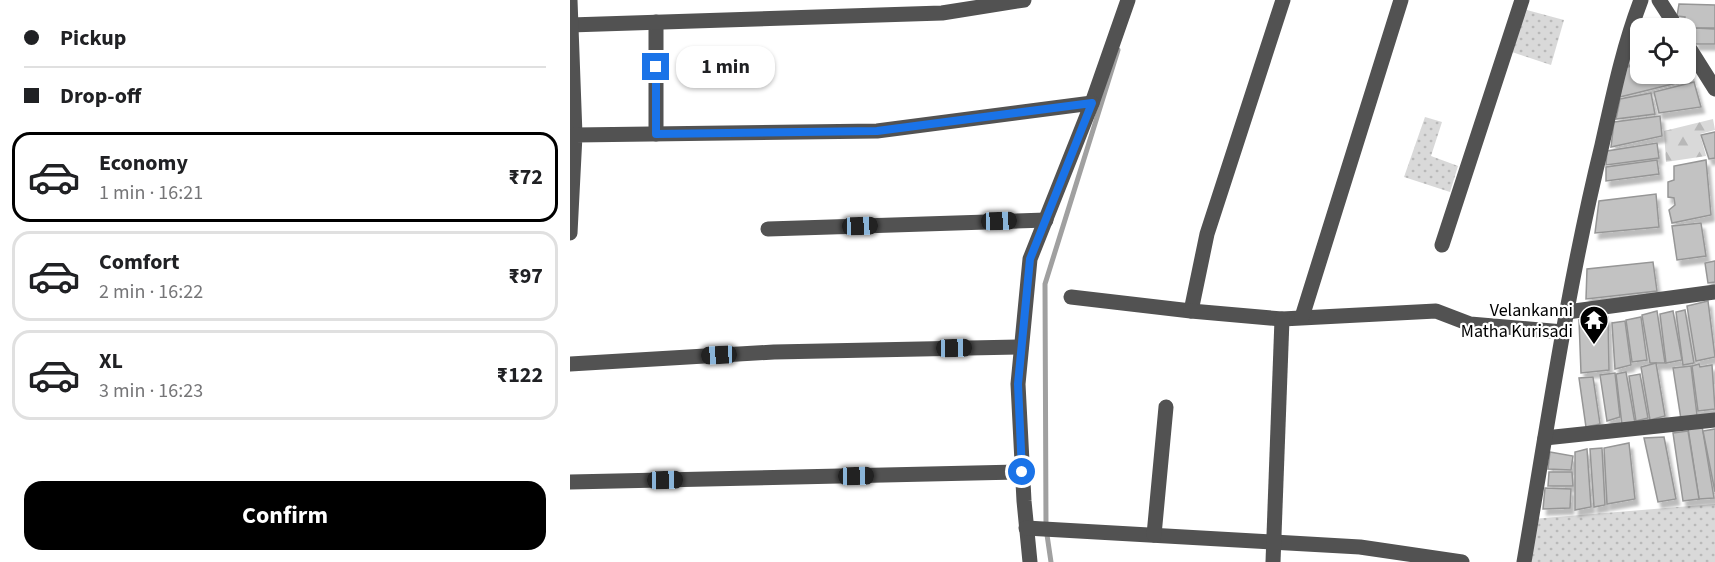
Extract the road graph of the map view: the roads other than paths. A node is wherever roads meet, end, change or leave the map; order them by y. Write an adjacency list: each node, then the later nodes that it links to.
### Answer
1 (570, 0): 11 (street)
2 (1024, 0): 10 (street)
3 (1128, 0): 16 (street)
4 (1283, 0): 25 (street)
5 (1401, 0): 27 (street)
6 (1522, 0): 22 (street)
7 (1641, 0): 26 (street)
8 (1659, 0): 9 (street)
9 (1671, 18)
10 (656, 22): 11 (street); 17 (street)
11 (571, 25): 18 (street)
12 (1696, 59): 14 (street)
13 (1715, 63): 14 (street)
14 (1699, 64): 15 (street)
15 (1715, 89)
16 (1092, 103): 17 (street); 19 (street)
17 (656, 134): 18 (street)
18 (572, 136): 21 (street)
19 (1046, 220): 20 (street); 30 (street)
20 (768, 229)
21 (570, 233)
22 (1442, 245)
23 (1715, 292): 26 (street)
24 (1071, 297): 25 (street)
25 (1191, 311): 28 (street)
26 (1567, 312): 29 (street)
27 (1302, 317): 28 (street); 29 (street)
28 (1282, 319): 39 (street)
29 (1563, 332): 34 (street)
30 (1021, 347): 31 (street); 35 (street)
31 (570, 364)
32 (1166, 408): 38 (street)
33 (1715, 420): 34 (street)
34 (1545, 438): 43 (street)
35 (1022, 472): 36 (street); 37 (street)
36 (570, 482)
37 (1026, 528): 38 (street); 40 (street)
38 (1154, 535): 39 (street)
39 (1275, 542): 41 (street); 42 (street)
40 (1030, 562)
41 (1273, 562)
42 (1462, 562)
43 (1524, 562)

